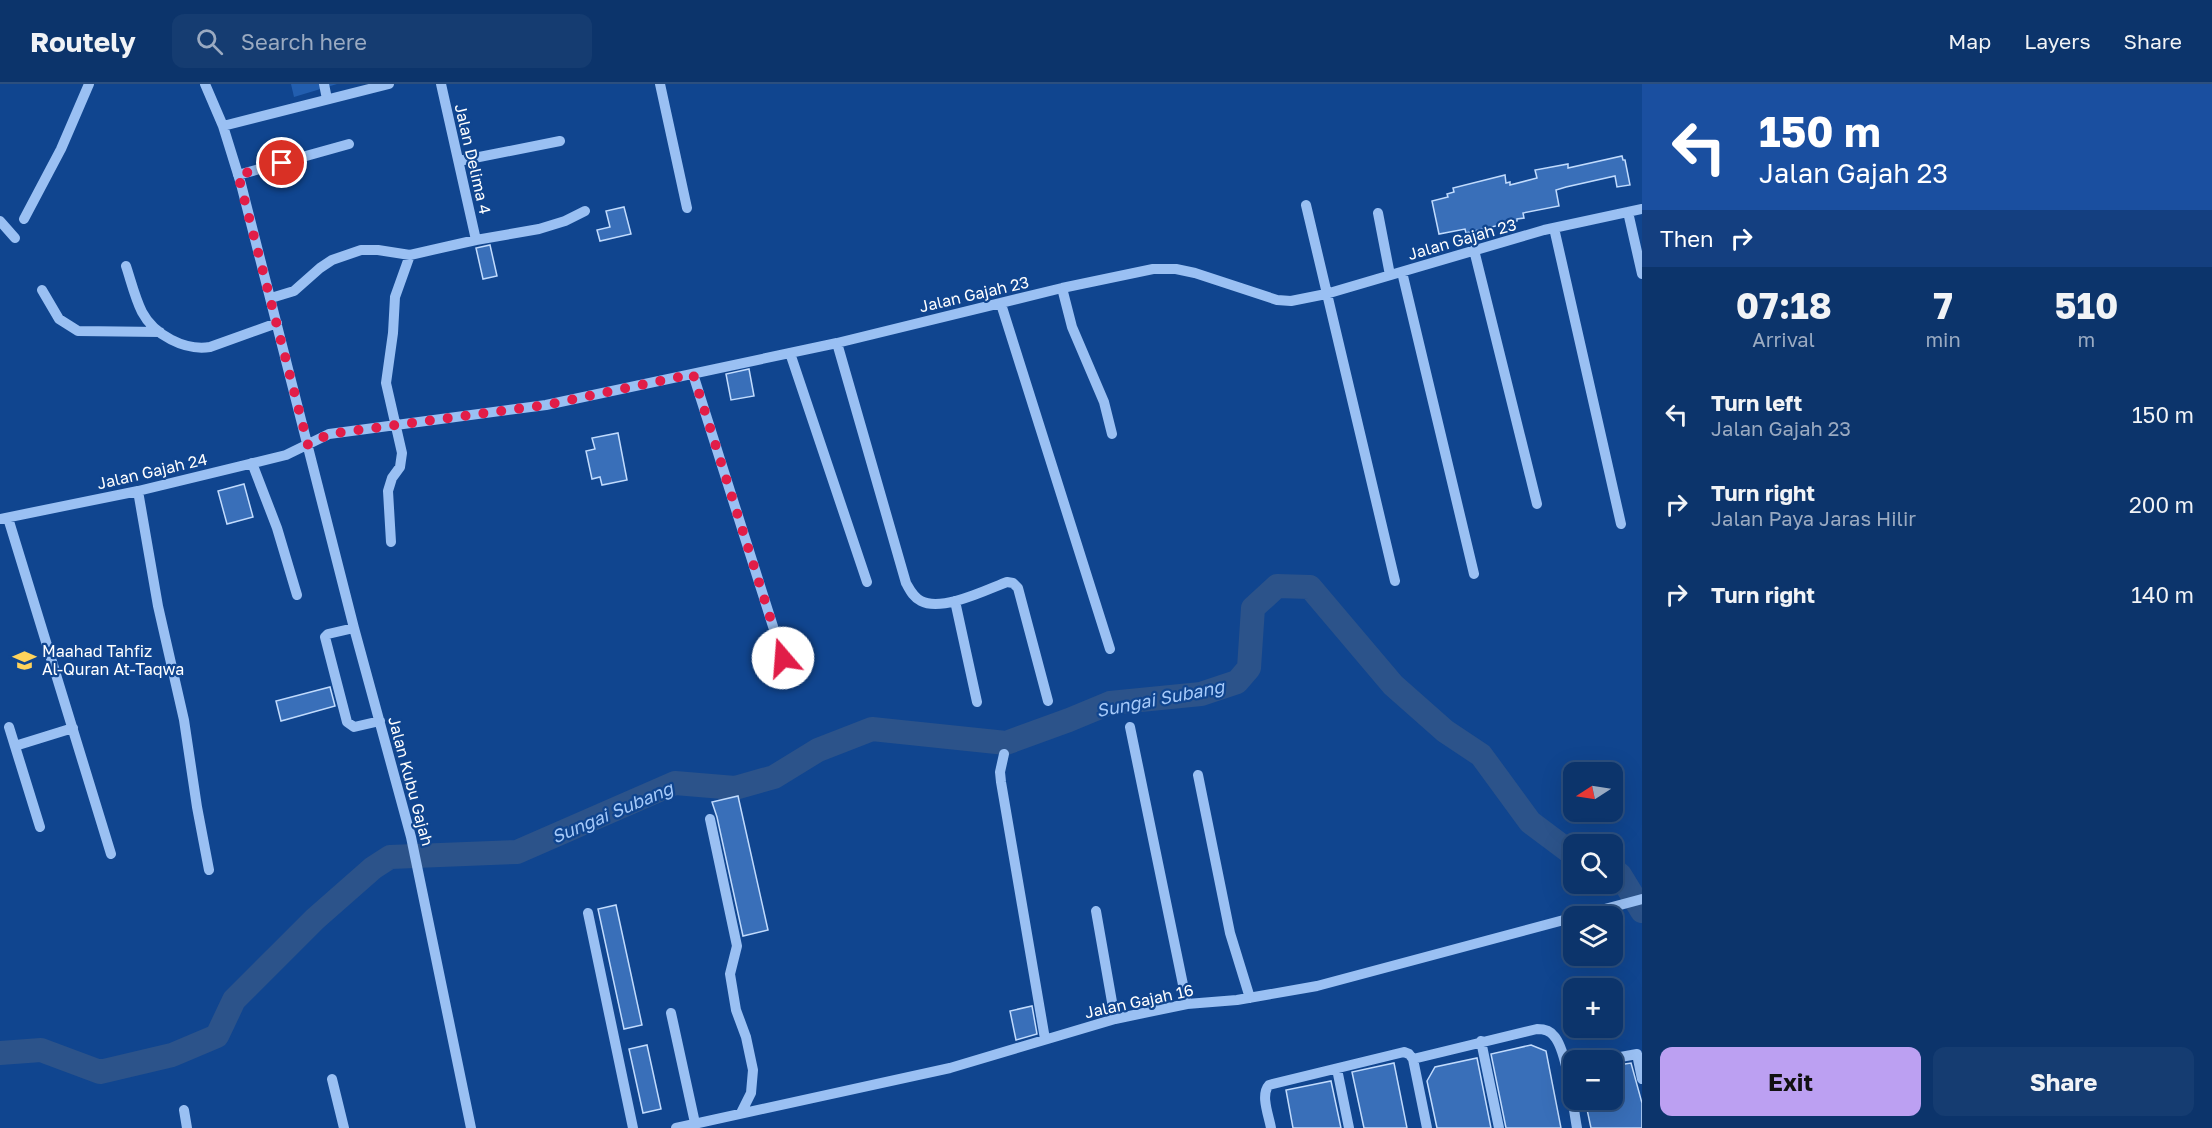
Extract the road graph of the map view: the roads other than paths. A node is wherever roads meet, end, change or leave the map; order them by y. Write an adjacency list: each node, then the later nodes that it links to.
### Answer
1 (89, 84): 19 (street)
2 (206, 84): 8 (street, Jalan Kubu Gajah)
3 (324, 84): 7 (street)
4 (389, 84): 7 (street)
5 (441, 84): 11 (street, Jalan Delima 4)
6 (660, 84): 14 (street)
7 (327, 99): 8 (street)
8 (223, 126): 12 (street, Jalan Kubu Gajah)
9 (560, 141): 11 (street)
10 (349, 144): 12 (street)
11 (459, 161): 23 (street, Jalan Delima 4)
12 (238, 175): 33 (street, Jalan Kubu Gajah)
13 (1306, 205): 32 (street)
14 (687, 208)
15 (1642, 209): 17 (street, Jalan Gajah 23)
16 (585, 211): 23 (street)
17 (1628, 212): 21 (street, Jalan Gajah 23); 28 (street)
18 (1378, 213): 29 (street)
19 (24, 219)
20 (0, 221): 22 (street)
21 (1554, 228): 24 (street, Jalan Gajah 23); 47 (street)
22 (15, 238)
23 (476, 240): 25 (street)
24 (1474, 250): 27 (street, Jalan Gajah 23); 45 (street)
25 (410, 255): 33 (street); 40 (street)
26 (126, 267): 36 (street)
27 (1402, 272): 29 (street, Jalan Gajah 23); 49 (street)
28 (1642, 274)
29 (1390, 275): 32 (street, Jalan Gajah 23)
30 (1062, 288): 32 (street, Jalan Gajah 23); 34 (street, Jalan Gajah 23); 41 (street)
31 (42, 290): 36 (street)
32 (1326, 294): 50 (street)
33 (271, 298): 35 (street, Jalan Kubu Gajah)
34 (1001, 304): 37 (street, Jalan Gajah 23); 55 (street)
35 (277, 323): 36 (street); 42 (street, Jalan Kubu Gajah)
36 (160, 332)
37 (837, 343): 38 (street, Jalan Gajah 23); 53 (street)
38 (790, 353): 39 (street, Jalan Gajah 23); 51 (street)
39 (693, 374): 40 (street, Jalan Gajah 23); 56 (street)
40 (396, 426): 42 (street, Jalan Gajah 23); 48 (street)
41 (1112, 434)
42 (308, 445): 43 (street, Jalan Gajah 24); 54 (street, Jalan Kubu Gajah)
43 (252, 463): 44 (street, Jalan Gajah 24); 52 (street)
44 (138, 491): 46 (street, Jalan Gajah 24); 69 (street)
45 (1537, 504)
46 (4, 518): 62 (street)
47 (1621, 524)
48 (391, 542)
49 (1474, 574)
50 (1395, 581)
51 (867, 582)
52 (297, 595)
53 (955, 601): 57 (street); 58 (street)
54 (354, 628): 59 (street, Jalan Kubu Gajah); 59 (street)
55 (1110, 649)
56 (783, 658)
57 (1048, 701)
58 (977, 702)
59 (380, 721): 91 (street, Jalan Kubu Gajah)
60 (9, 727): 63 (street)
61 (1131, 727): 74 (street)
62 (73, 728): 63 (street); 68 (street)
63 (15, 746): 67 (street)
64 (1005, 754): 77 (street)
65 (1198, 775): 73 (street)
66 (710, 819): 87 (street)
67 (40, 827)
68 (111, 854)
69 (209, 870)
70 (1642, 899): 73 (street, Jalan Gajah 16)
71 (1096, 911): 76 (street)
72 (588, 913): 92 (street)
73 (1250, 998): 74 (street, Jalan Gajah 16)
74 (1186, 1005): 76 (street, Jalan Gajah 16)
75 (671, 1013): 88 (street)
76 (1115, 1019): 77 (street, Jalan Gajah 16)
77 (1045, 1040): 87 (street, Jalan Gajah 16)
78 (1480, 1041): 79 (street); 81 (street); 97 (street)
79 (1563, 1051)
80 (1623, 1057): 84 (street)
81 (1413, 1059): 82 (street); 96 (street)
82 (1337, 1069): 94 (street); 95 (street)
83 (332, 1079): 90 (street)
84 (1642, 1079)
85 (184, 1110): 89 (street)
86 (1575, 1110): 98 (street)
87 (741, 1113): 88 (street, Jalan Gajah 16)
88 (695, 1123): 93 (street, Jalan Gajah 16)
89 (187, 1128)
90 (344, 1128)
91 (471, 1128)
92 (633, 1128)
93 (676, 1128)
94 (1271, 1128)
95 (1349, 1128)
96 (1427, 1128)
97 (1499, 1128)
98 (1577, 1128)

